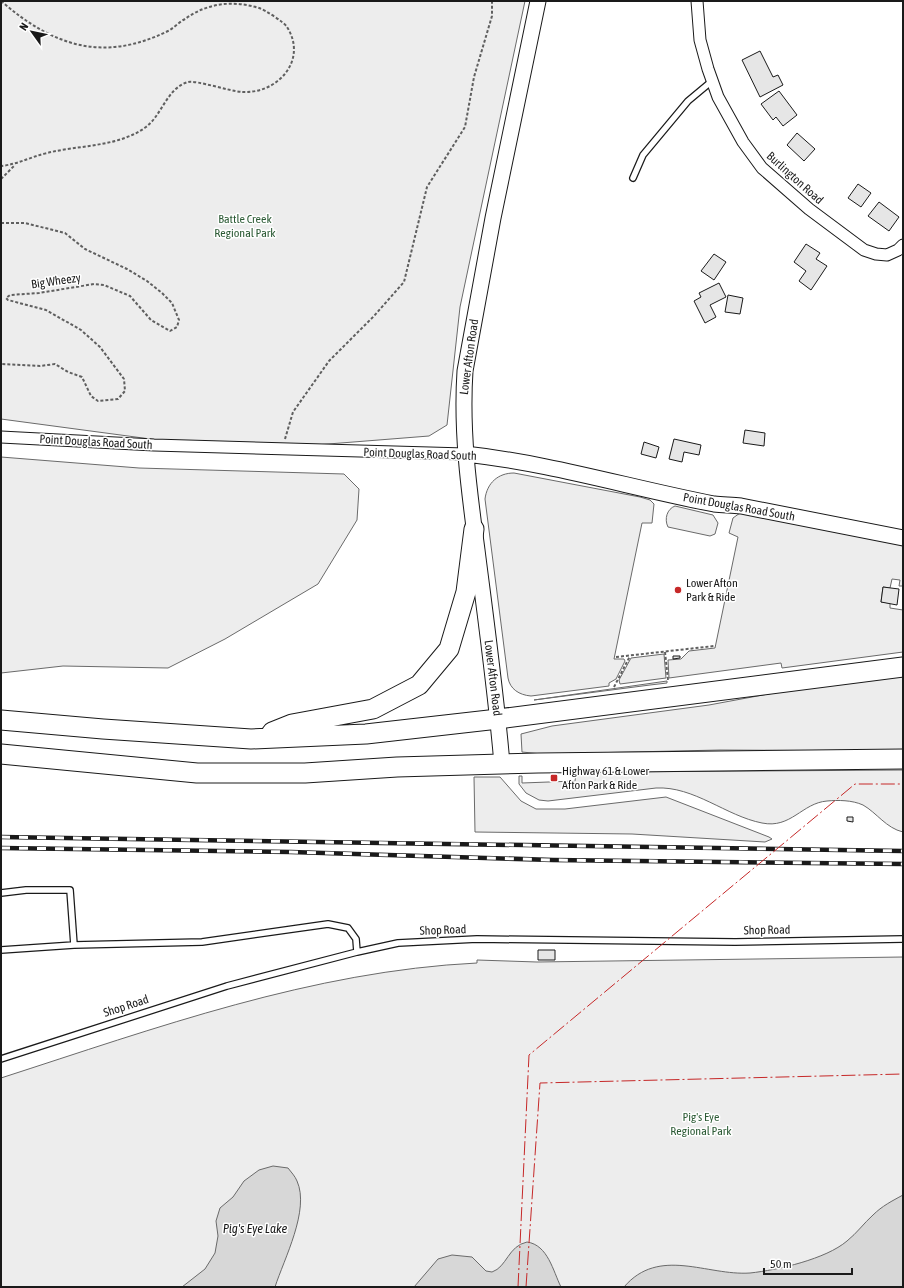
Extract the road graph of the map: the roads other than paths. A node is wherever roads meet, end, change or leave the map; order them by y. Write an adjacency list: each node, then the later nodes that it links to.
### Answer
1 (538, 1): 7 (main road, Lower Afton Road)
2 (697, 1): 3 (street, Burlington Road)
3 (712, 81): 4 (lane); 5 (street, Burlington Road)
4 (633, 178)
5 (903, 245)
6 (1, 437): 7 (street, Point Douglas Road South)
7 (465, 454): 8 (main road, Lower Afton Road); 9 (main road, Point Douglas Road South)
8 (474, 528): 11 (main road, Lower Afton Road); 13 (highway)
9 (903, 538)
10 (903, 667): 11 (highway)
11 (498, 719): 13 (highway); 16 (main road, Lower Afton Road)
12 (1, 720): 13 (highway)
13 (251, 739)
14 (1, 754): 16 (highway)
15 (903, 759): 16 (highway)
16 (502, 764)
17 (1, 893): 19 (lane)
18 (903, 939): 21 (lane, Shop Road)
19 (74, 945): 20 (lane); 21 (lane)
20 (1, 950)
21 (357, 952): 22 (lane, Shop Road)
22 (1, 1059)

